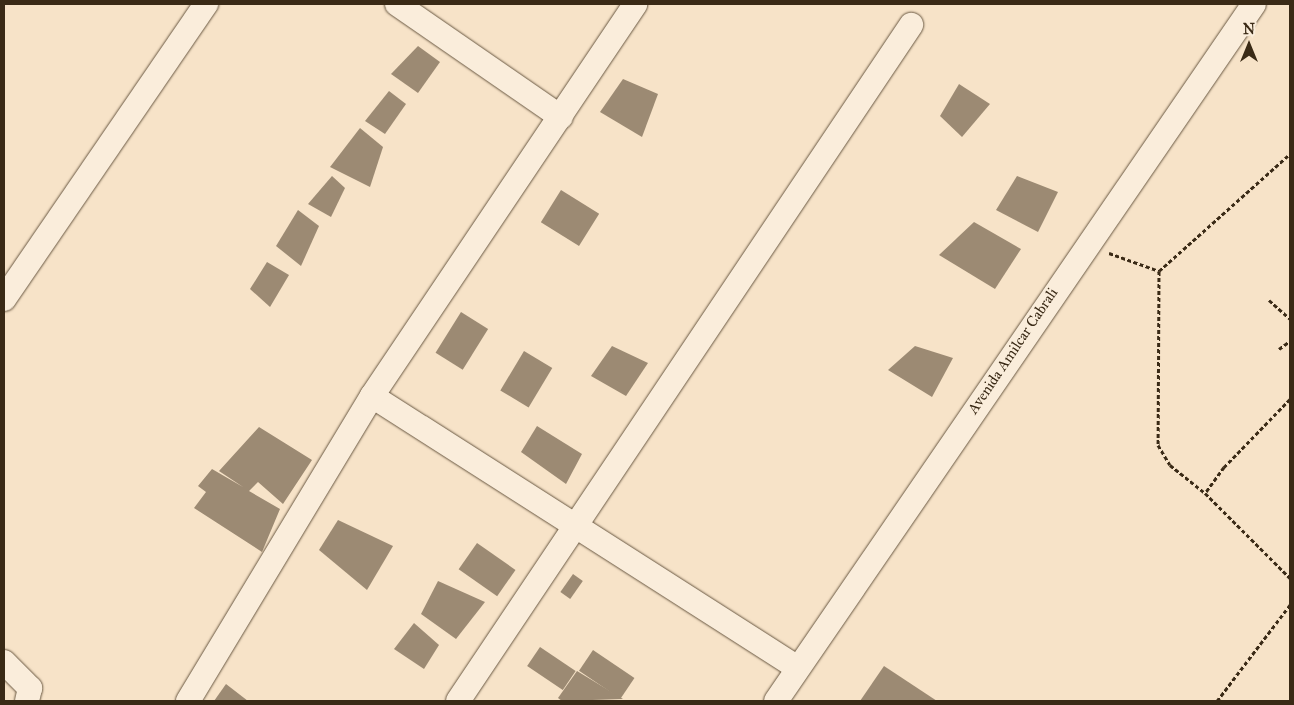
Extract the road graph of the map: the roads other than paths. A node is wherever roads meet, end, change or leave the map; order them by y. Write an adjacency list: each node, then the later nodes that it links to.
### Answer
1 (206, 4): 7 (street)
2 (397, 4): 6 (street)
3 (635, 4): 6 (street)
4 (1254, 4): 11 (street, Avenida Amilcar Cabrali)
5 (911, 25): 9 (street)
6 (561, 116): 8 (street)
7 (4, 299)
8 (372, 396): 9 (street); 13 (street)
9 (573, 523): 11 (street); 14 (street)
10 (4, 662): 12 (street)
11 (798, 668): 15 (street, Avenida Amilcar Cabrali)
12 (27, 701)
13 (188, 701)
14 (458, 701)
15 (776, 701)

